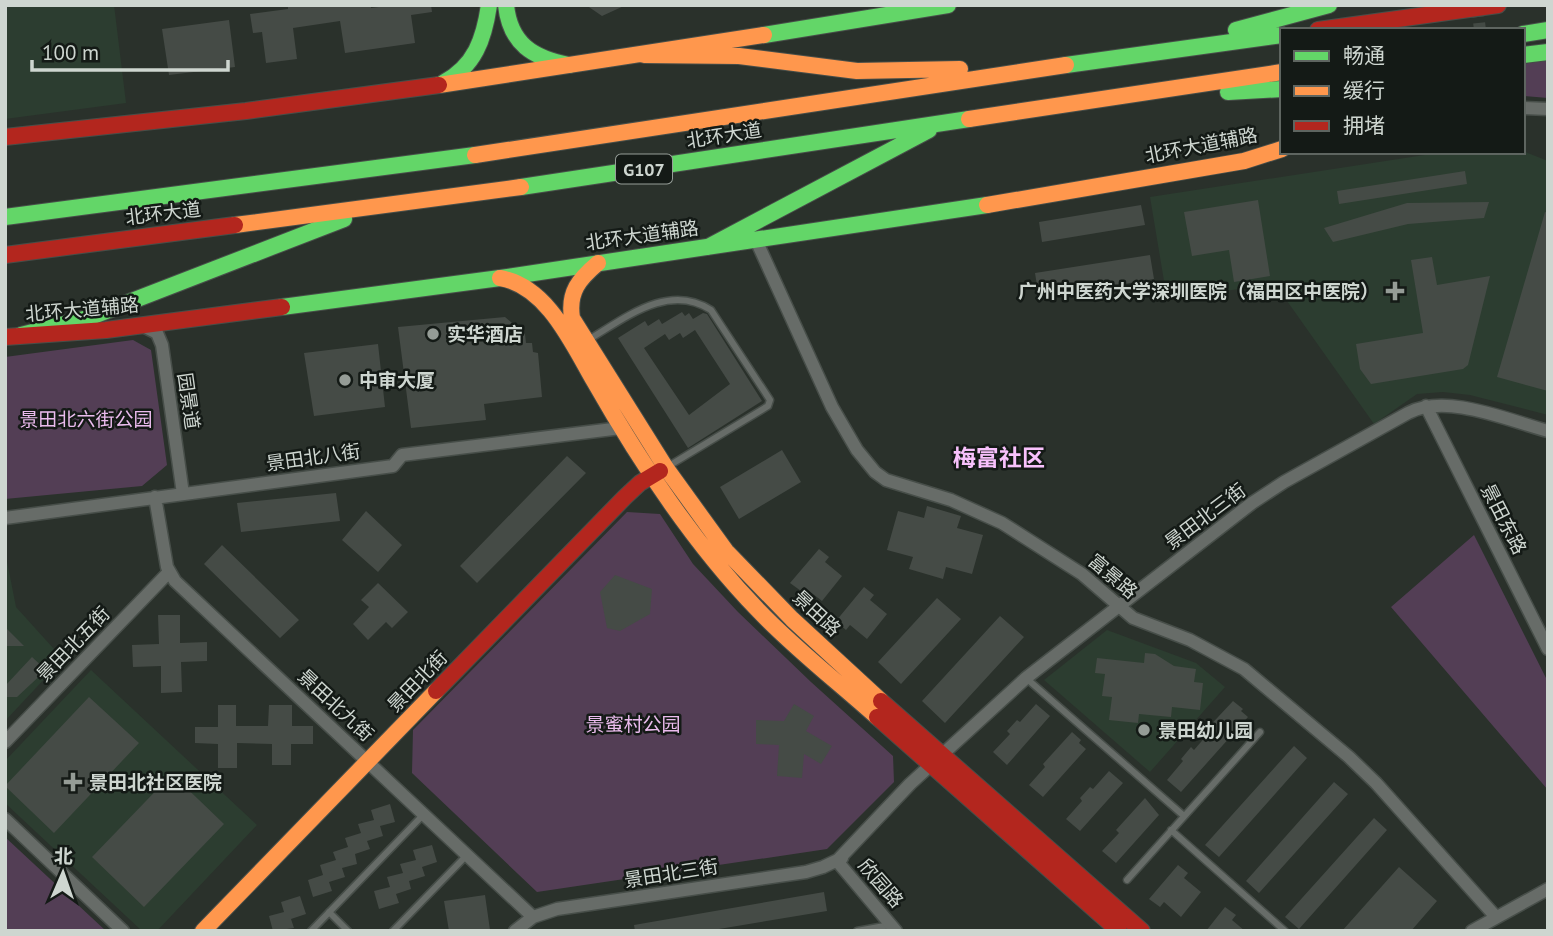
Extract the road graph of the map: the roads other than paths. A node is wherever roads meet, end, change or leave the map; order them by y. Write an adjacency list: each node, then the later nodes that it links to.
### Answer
1 (489, 5): 17 (main road)
2 (506, 5): 14 (main road)
3 (948, 5): 12 (main road)
4 (1329, 5): 11 (main road)
5 (1498, 5): 6 (main road)
6 (1332, 28)
7 (1548, 30): 8 (main road)
8 (1525, 34)
9 (1280, 35): 11 (main road, 北环大道 / G107)
10 (1548, 52): 13 (main road)
11 (1145, 53): 15 (main road, 北环大道 / G107)
12 (644, 55): 14 (main road); 15 (main road)
13 (1525, 55)
14 (578, 65): 17 (main road)
15 (1064, 65): 28 (main road, 北环大道 / G107)
16 (1280, 72): 19 (main road, 北环大道 / G107)
17 (434, 86): 23 (main road)
18 (1280, 89): 19 (main road)
19 (1166, 90): 22 (main road, 北环大道 / G107)
20 (1525, 108): 21 (street)
21 (1548, 109)
22 (943, 123): 27 (main road, 北环大道 / G107); 30 (main road)
23 (5, 137)
24 (1280, 150): 26 (main road, 北环大道辅路)
25 (1280, 154): 26 (street)
26 (1244, 161): 29 (main road, 北环大道辅路)
27 (378, 206): 31 (main road, 北环大道 / G107); 35 (main road)
28 (5, 217)
29 (756, 240): 30 (main road, 北环大道辅路); 45 (street, 富景路)
30 (708, 247): 32 (main road, 北环大道辅路)
31 (5, 255)
32 (598, 263): 33 (main road, 北环大道辅路); 36 (main road, 景田路)
33 (500, 278): 34 (main road, 北环大道辅路); 36 (main road, 景田路)
34 (139, 325): 35 (main road, 北环大道辅路); 41 (street, 园景道)
35 (13, 336)
36 (580, 345): 38 (main road, 景田路); 40 (main road, 景田路); 40 (lane)
37 (1426, 406): 39 (street, 景田北三街); 45 (street, 景田北三街); 46 (street, 景田东路)
38 (621, 428): 40 (main road, 景田路); 41 (street, 景田北八街)
39 (1548, 431)
40 (659, 471): 50 (main road, 景田北街); 51 (main road, 景田路)
41 (183, 494): 42 (street, 景田北八街)
42 (155, 498): 43 (street, 景田北八街); 44 (street)
43 (5, 518)
44 (169, 572): 49 (street, 景田北五街); 50 (street, 景田北九街)
45 (1118, 606): 47 (street, 景田北三街); 61 (street, 富景路)
46 (1548, 649)
47 (1026, 677): 51 (street, 景田北三街); 53 (lane)
48 (1260, 732): 53 (lane)
49 (5, 742)
50 (368, 761): 52 (street, 景田北九街); 65 (main road, 景田北街)
51 (936, 761): 57 (street, 景田北三街); 71 (main road, 景田路); 72 (main road, 景田路)
52 (424, 814): 56 (street, 景田北九街); 60 (lane)
53 (1184, 817): 55 (lane)
54 (5, 819): 64 (street)
55 (1171, 830): 58 (lane); 73 (lane)
56 (467, 855): 62 (street, 景田北九街); 68 (lane)
57 (837, 860): 62 (street, 景田北三街); 63 (street, 欣园路)
58 (1127, 880)
59 (1548, 889): 61 (street)
60 (329, 912): 66 (lane); 67 (lane)
61 (1496, 917): 74 (street)
62 (533, 918): 69 (street, 景田北三街)
63 (894, 928): 70 (lane)
64 (122, 931)
65 (204, 931)
66 (312, 931)
67 (348, 931)
68 (393, 931)
69 (515, 931)
70 (857, 931)
71 (1119, 931)
72 (1142, 931)
73 (1285, 931)
74 (1472, 931)

